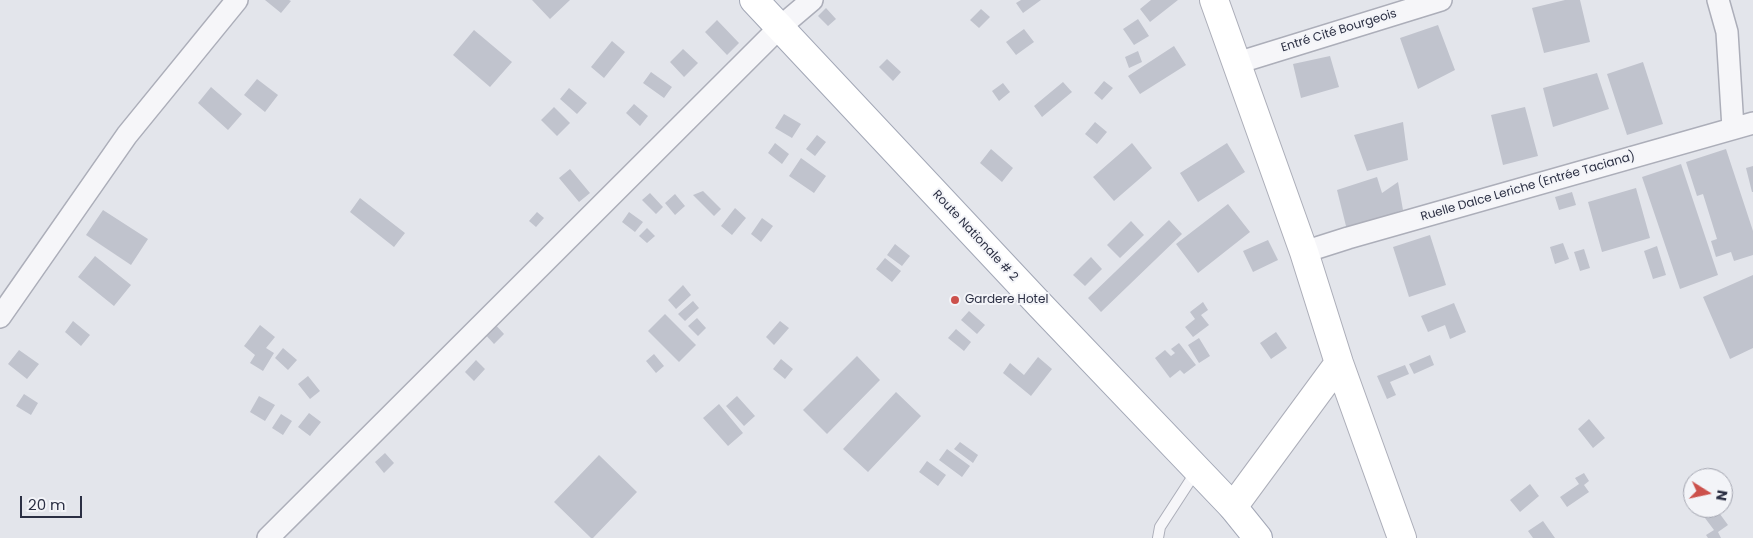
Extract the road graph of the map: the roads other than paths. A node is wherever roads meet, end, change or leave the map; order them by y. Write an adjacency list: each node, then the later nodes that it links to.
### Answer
1 (237, 0): 11 (street)
2 (754, 0): 7 (main road, Route Nationale # 2)
3 (812, 0): 7 (street)
4 (1214, 0): 8 (main road)
5 (1441, 0): 8 (street, Entré Cité Bourgeois)
6 (1718, 0): 9 (street)
7 (779, 28): 13 (main road, Route Nationale # 2); 15 (street)
8 (1237, 63): 10 (main road)
9 (1743, 126): 10 (street, Ruelle Dalce Leriche (Entrée Taciana))
10 (1304, 252): 12 (main road)
11 (0, 317)
12 (1339, 363): 14 (main road); 18 (main road)
13 (1197, 470): 14 (main road, Route Nationale # 2); 16 (lane)
14 (1233, 507): 17 (main road, Route Nationale # 2)
15 (268, 538)
16 (1158, 538)
17 (1258, 538)
18 (1402, 538)

